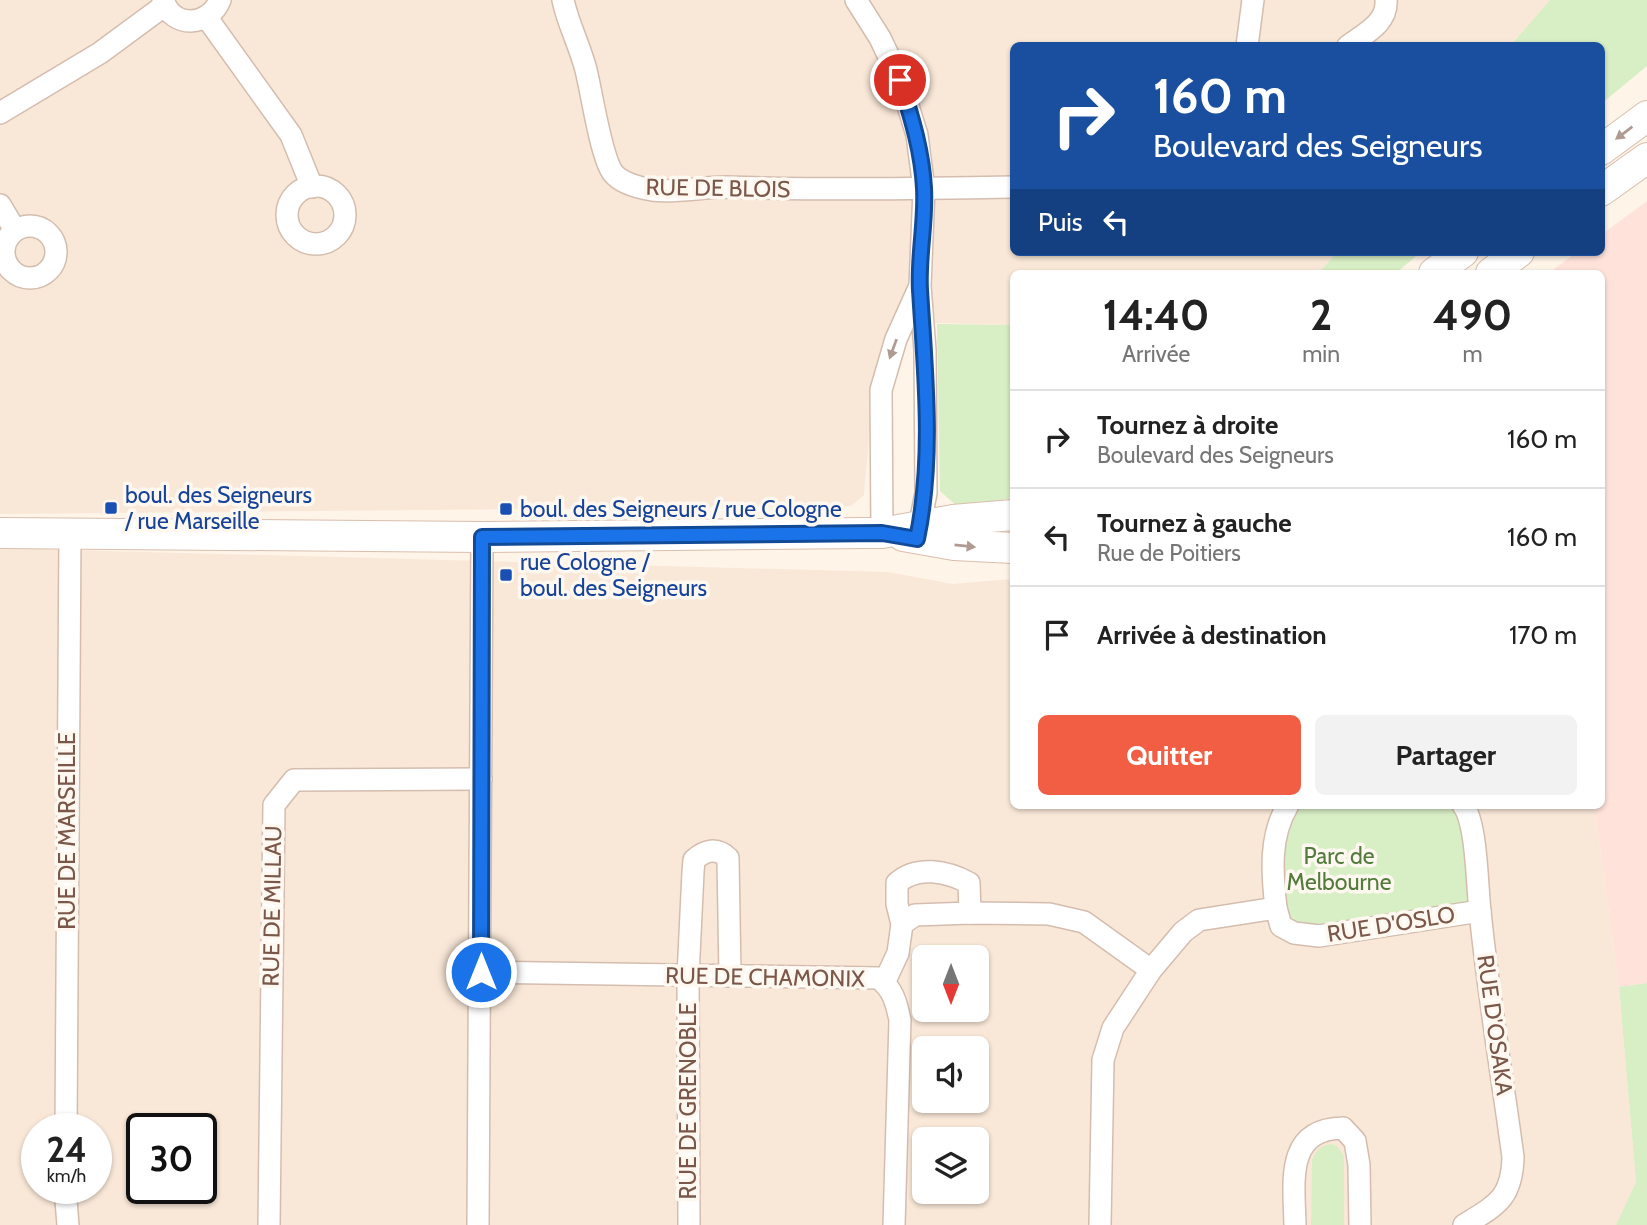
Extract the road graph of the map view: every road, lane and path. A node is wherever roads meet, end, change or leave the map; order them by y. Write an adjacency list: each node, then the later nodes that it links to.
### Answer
1 (220, 0): 7 (street)
2 (563, 0): 17 (street, RUE DE BLOIS)
3 (856, 0): 17 (street)
4 (1252, 0): 8 (street)
5 (1385, 0): 9 (street)
6 (164, 3): 7 (street); 10 (street)
7 (207, 18): 14 (street)
8 (1247, 42)
9 (1353, 42)
10 (0, 113)
11 (1647, 116): 12 (street, one-way to 12)
12 (1605, 147)
13 (1647, 158): 16 (street)
14 (312, 187)
15 (1010, 187): 17 (street, RUE DE BLOIS)
16 (1605, 188)
17 (924, 189): 24 (street)
18 (0, 205): 19 (street)
19 (15, 230)
20 (1457, 256): 22 (street)
21 (1514, 256): 23 (street)
22 (1438, 270)
23 (1495, 270)
24 (920, 286): 28 (street, one-way to 28); 29 (street)
25 (1010, 515): 29 (street)
26 (0, 533): 27 (street)
27 (70, 533): 30 (street); 44 (street, RUE DE MARSEILLE)
28 (882, 533): 29 (street); 30 (street)
29 (919, 533): 31 (street, one-way to 31)
30 (482, 537): 32 (street)
31 (1010, 548)
32 (481, 779): 40 (street); 47 (street, RUE DE MILLAU)
33 (1286, 809): 35 (street)
34 (1466, 809): 36 (street, RUE D'OSAKA)
35 (1276, 908): 36 (street, RUE D'OSLO); 39 (street)
36 (1480, 911): 54 (street, RUE D'OSAKA)
37 (970, 912): 38 (street); 38 (street); 39 (street)
38 (902, 924): 43 (street)
39 (1151, 970): 51 (street)
40 (481, 972): 41 (street, RUE DE CHAMONIX); 48 (street)
41 (688, 976): 42 (street, RUE DE CHAMONIX); 42 (street, RUE DE GRENOBLE); 49 (street, RUE DE GRENOBLE)
42 (730, 976): 43 (street, RUE DE CHAMONIX)
43 (884, 983): 50 (street, RUE DE CHAMONIX)
44 (66, 1113)
45 (66, 1204): 46 (street)
46 (68, 1225)
47 (269, 1225)
48 (478, 1225)
49 (689, 1225)
50 (894, 1225)
51 (1100, 1225)
52 (1295, 1225): 53 (street)
53 (1360, 1225)
54 (1464, 1225)

